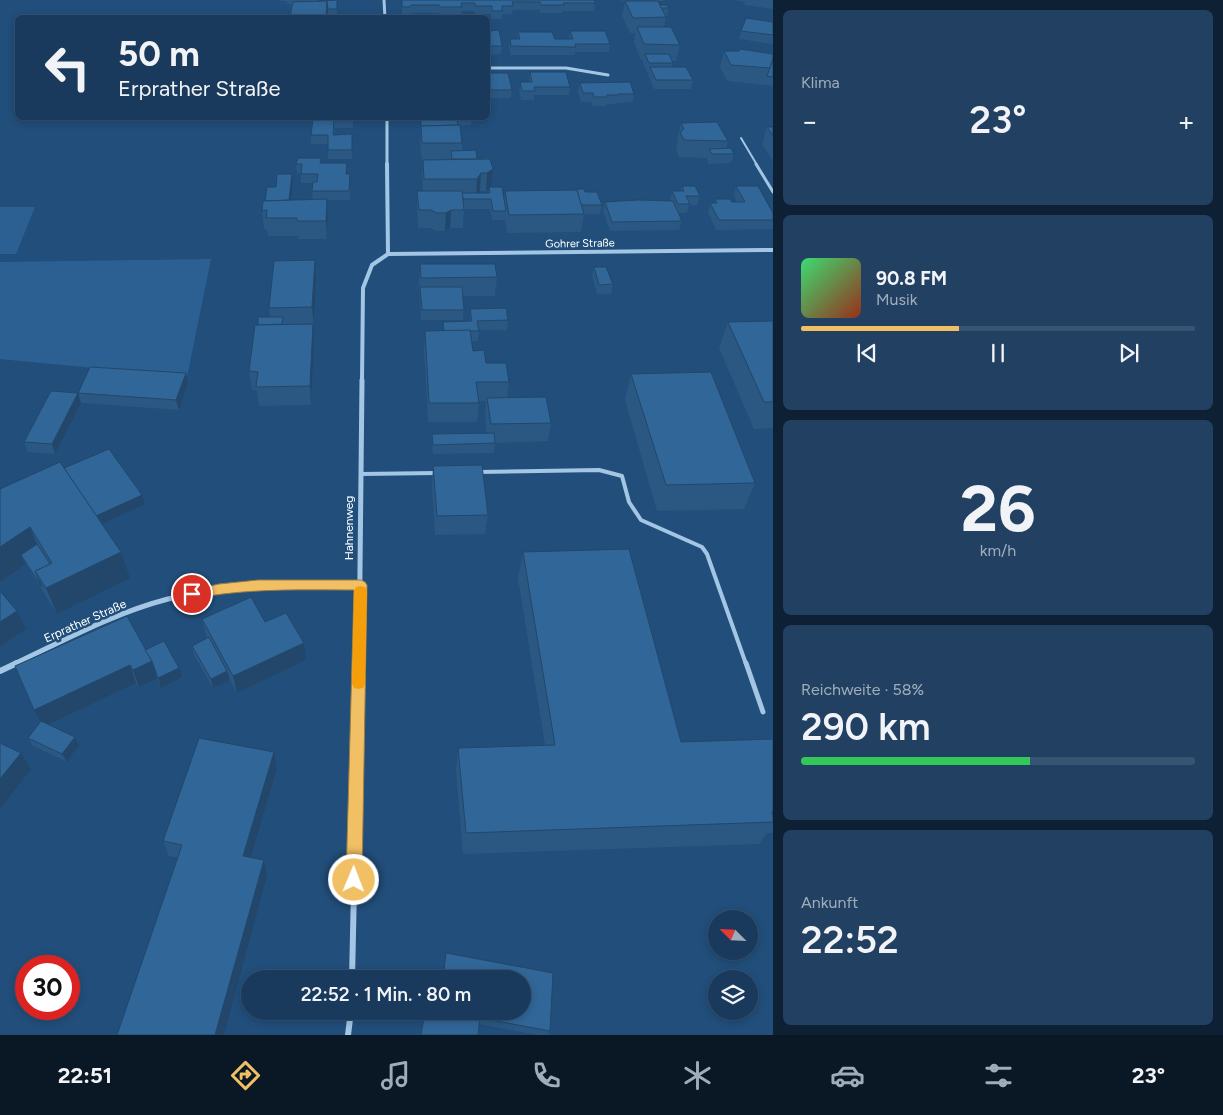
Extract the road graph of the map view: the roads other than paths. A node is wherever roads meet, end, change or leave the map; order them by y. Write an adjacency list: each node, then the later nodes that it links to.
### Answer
1 (385, 0): 2 (street)
2 (385, 15)
3 (490, 68): 4 (street)
4 (608, 75)
5 (387, 120): 9 (street)
6 (741, 138): 7 (lane)
7 (773, 192)
8 (773, 250): 9 (street, Gohrer Straße)
9 (388, 254): 12 (street, Hahnenweg)
10 (469, 472): 15 (lane)
11 (440, 473): 12 (lane)
12 (361, 474): 13 (street, Hahnenweg)
13 (361, 585): 14 (street, Erprather Straße); 16 (street, Hahnenweg)
14 (0, 672)
15 (763, 712)
16 (352, 970)
17 (350, 1020): 18 (street)
18 (348, 1035)

